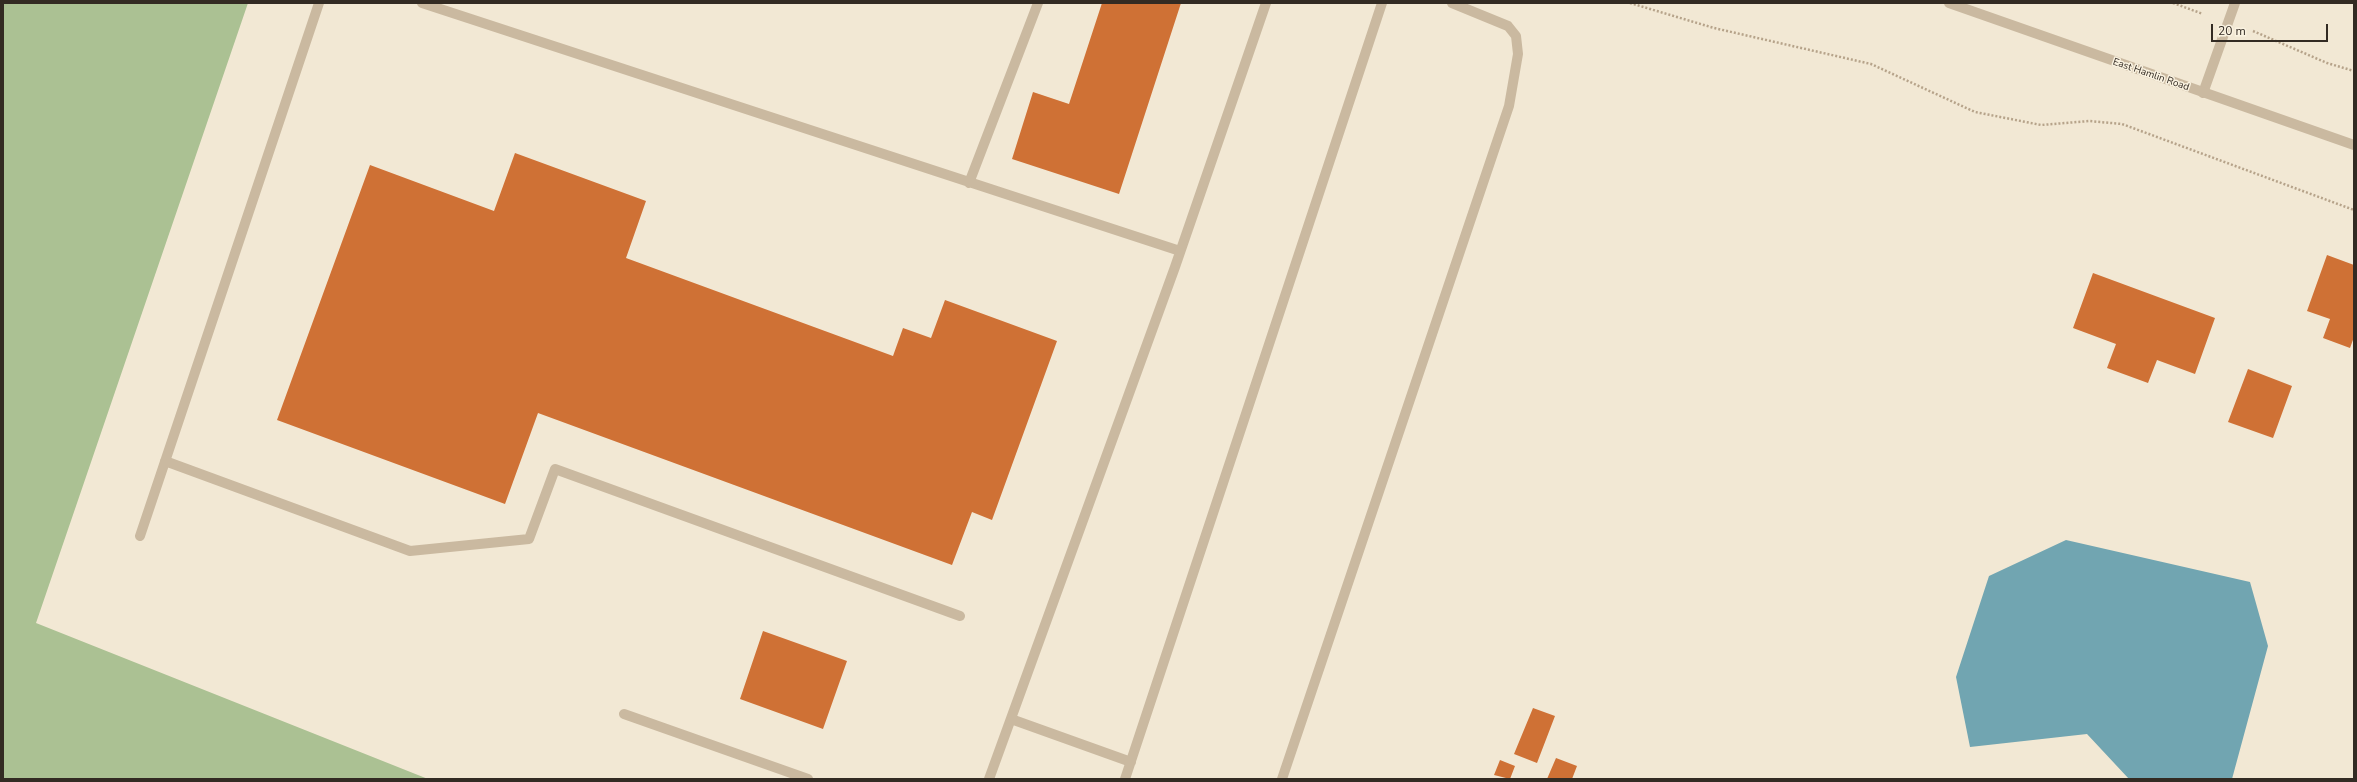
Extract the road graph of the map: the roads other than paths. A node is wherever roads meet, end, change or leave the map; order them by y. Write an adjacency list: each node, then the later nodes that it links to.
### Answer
1 (319, 3): 13 (street)
2 (422, 3): 11 (street)
3 (1038, 3): 11 (street)
4 (1266, 3): 12 (street)
5 (1382, 3): 18 (street)
6 (1452, 3): 22 (street)
7 (1949, 3): 9 (street, East Hamlin Road)
8 (2235, 3): 9 (street)
9 (2203, 93): 10 (street, East Hamlin Road)
10 (2354, 145)
11 (968, 183): 12 (street)
12 (1180, 251): 17 (street)
13 (165, 461): 14 (street); 15 (street)
14 (140, 536)
15 (960, 616)
16 (624, 714): 19 (street)
17 (1011, 719): 18 (street); 20 (street)
18 (1131, 762): 21 (street)
19 (808, 779)
20 (989, 779)
21 (1125, 779)
22 (1282, 779)

